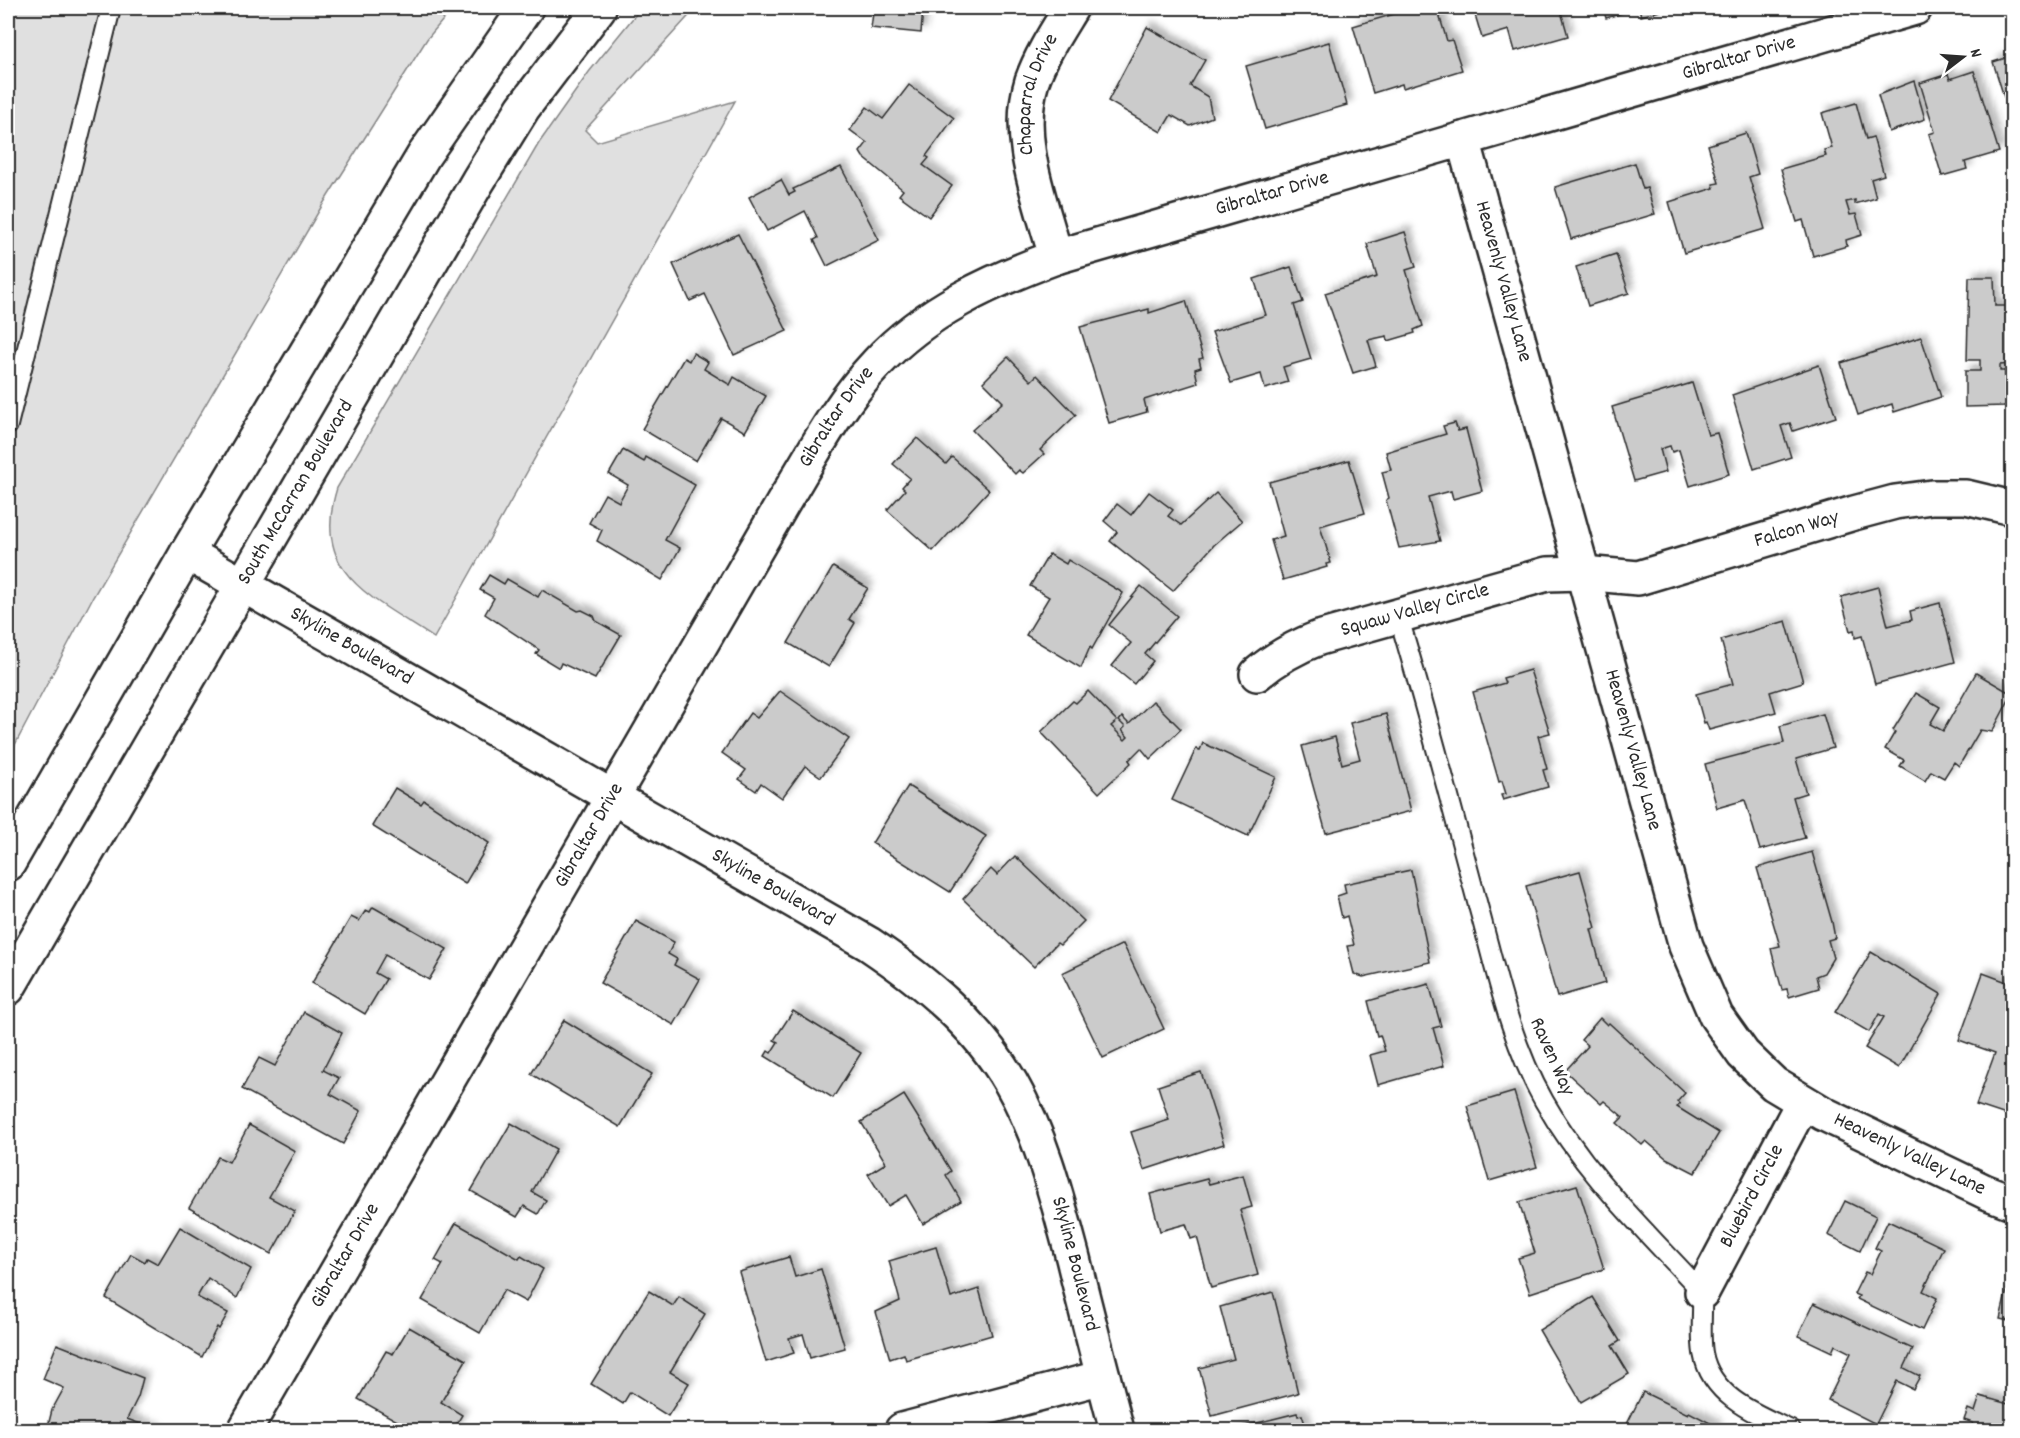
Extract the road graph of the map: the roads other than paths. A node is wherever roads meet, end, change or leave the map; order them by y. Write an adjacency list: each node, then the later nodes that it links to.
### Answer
1 (111, 8): 8 (lane)
2 (526, 8): 10 (street)
3 (600, 8): 12 (street, South McCarran Boulevard)
4 (1071, 8): 7 (street, Chaparral Drive)
5 (1915, 8): 6 (street, Gibraltar Drive)
6 (1463, 139): 7 (street, Gibraltar Drive); 11 (street, Heavenly Valley Lane)
7 (1056, 256): 15 (street, Gibraltar Drive)
8 (8, 425)
9 (2013, 508): 11 (street, Falcon Way)
10 (187, 553): 12 (street, Skyline Boulevard); 16 (street)
11 (1583, 573): 13 (street, Squaw Valley Circle); 18 (street, Heavenly Valley Lane)
12 (243, 584): 15 (street, Skyline Boulevard); 17 (street, South McCarran Boulevard)
13 (1398, 615): 14 (street, Squaw Valley Circle); 20 (lane, Raven Way)
14 (1257, 674)
15 (614, 797): 21 (street, Skyline Boulevard); 22 (street, Gibraltar Drive)
16 (8, 864)
17 (8, 988)
18 (1803, 1102): 19 (street, Heavenly Valley Lane); 20 (street, Bluebird Circle)
19 (2013, 1202)
20 (1702, 1292): 25 (lane)
21 (1103, 1377): 23 (street); 24 (street, Skyline Boulevard)
22 (245, 1431)
23 (902, 1431)
24 (1117, 1431)
25 (1791, 1431)

